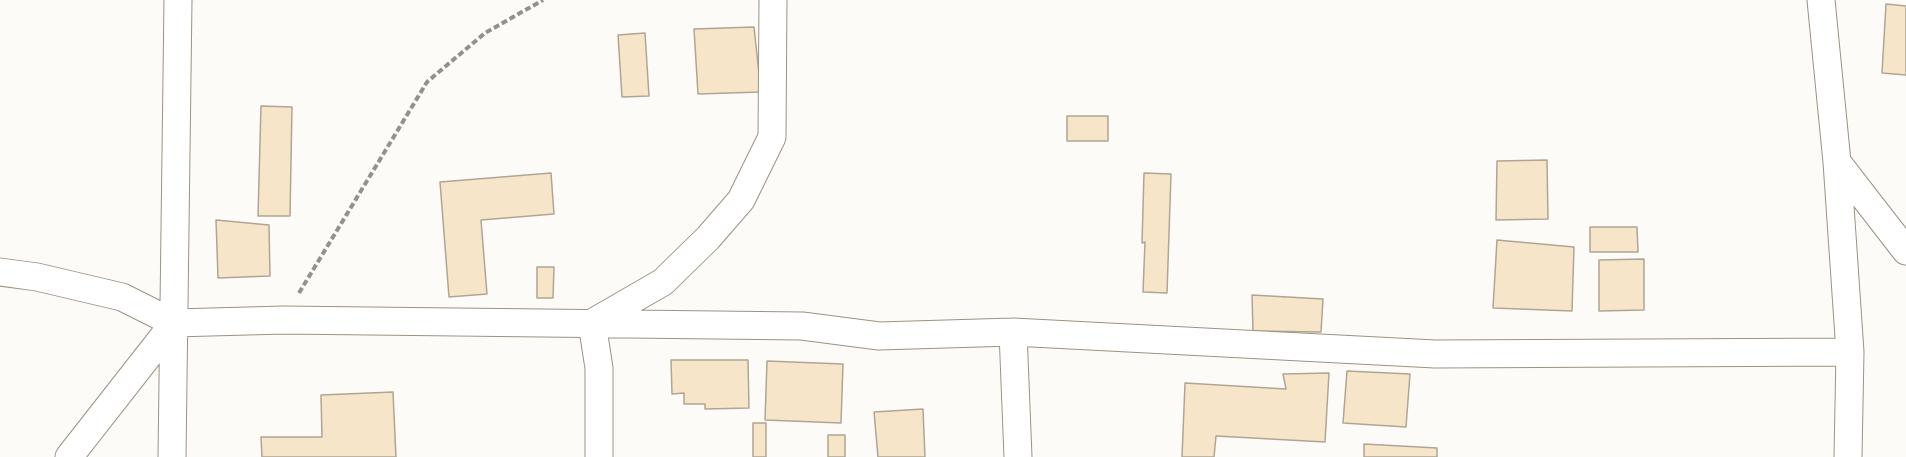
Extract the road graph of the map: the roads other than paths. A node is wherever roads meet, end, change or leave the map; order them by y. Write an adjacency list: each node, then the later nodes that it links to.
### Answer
1 (178, 0): 7 (street)
2 (773, 0): 8 (street)
3 (1821, 0): 4 (street)
4 (1837, 162): 5 (street); 10 (street)
5 (1906, 251)
6 (0, 273): 7 (street)
7 (174, 323): 8 (street); 11 (street); 12 (street)
8 (592, 323): 9 (street); 13 (street)
9 (1012, 332): 10 (street); 14 (street)
10 (1850, 352): 15 (street)
11 (69, 457)
12 (172, 457)
13 (599, 457)
14 (1018, 457)
15 (1848, 457)

